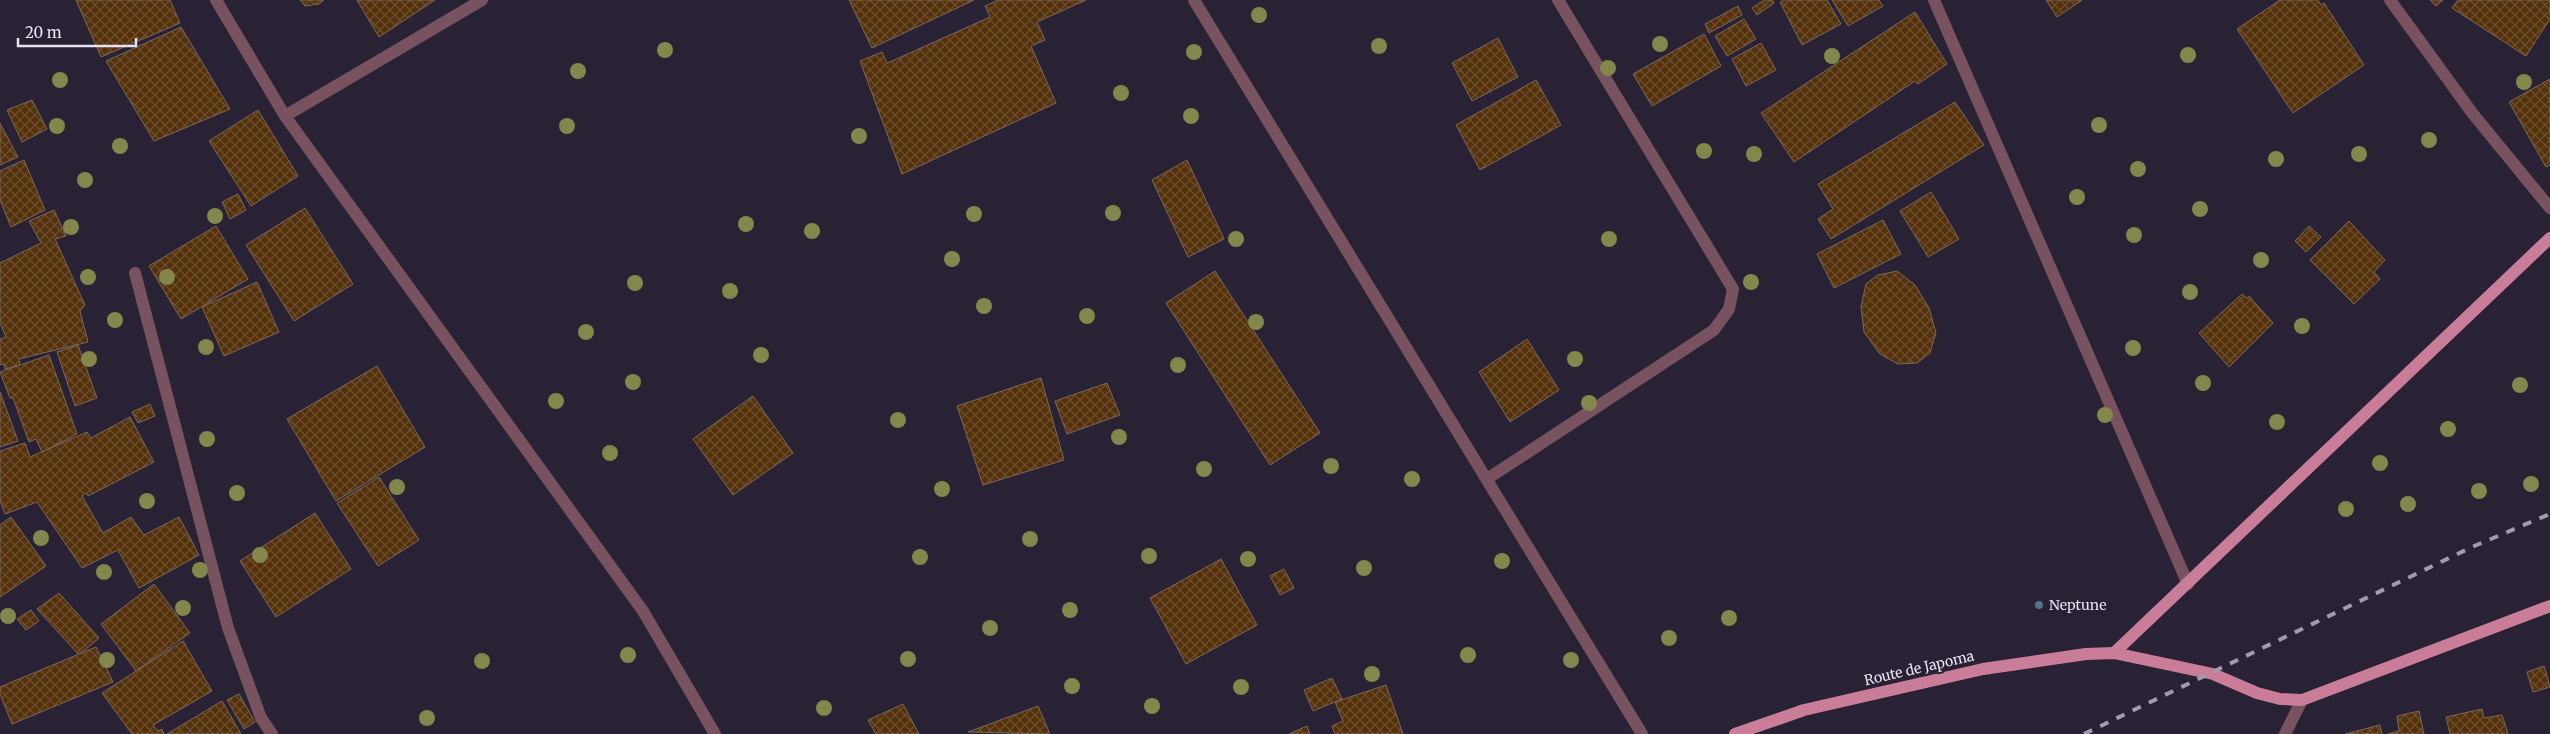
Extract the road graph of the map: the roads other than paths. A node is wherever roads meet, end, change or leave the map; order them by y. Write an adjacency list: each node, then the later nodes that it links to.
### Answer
1 (216, 0): 7 (street)
2 (482, 0): 7 (street)
3 (1194, 0): 11 (street)
4 (1558, 0): 11 (street)
5 (1934, 0): 12 (street)
6 (2390, 0): 8 (street)
7 (285, 116): 17 (street)
8 (2550, 208)
9 (2550, 238): 12 (main road)
10 (135, 273): 16 (street)
11 (1487, 480): 18 (street)
12 (2188, 584): 14 (main road)
13 (2550, 606): 15 (main road)
14 (2114, 653): 15 (main road, Route de Japoma); 19 (main road, Route de Japoma)
15 (2302, 700): 20 (street)
16 (272, 734)
17 (715, 734)
18 (1642, 734)
19 (1735, 734)
20 (2285, 734)

